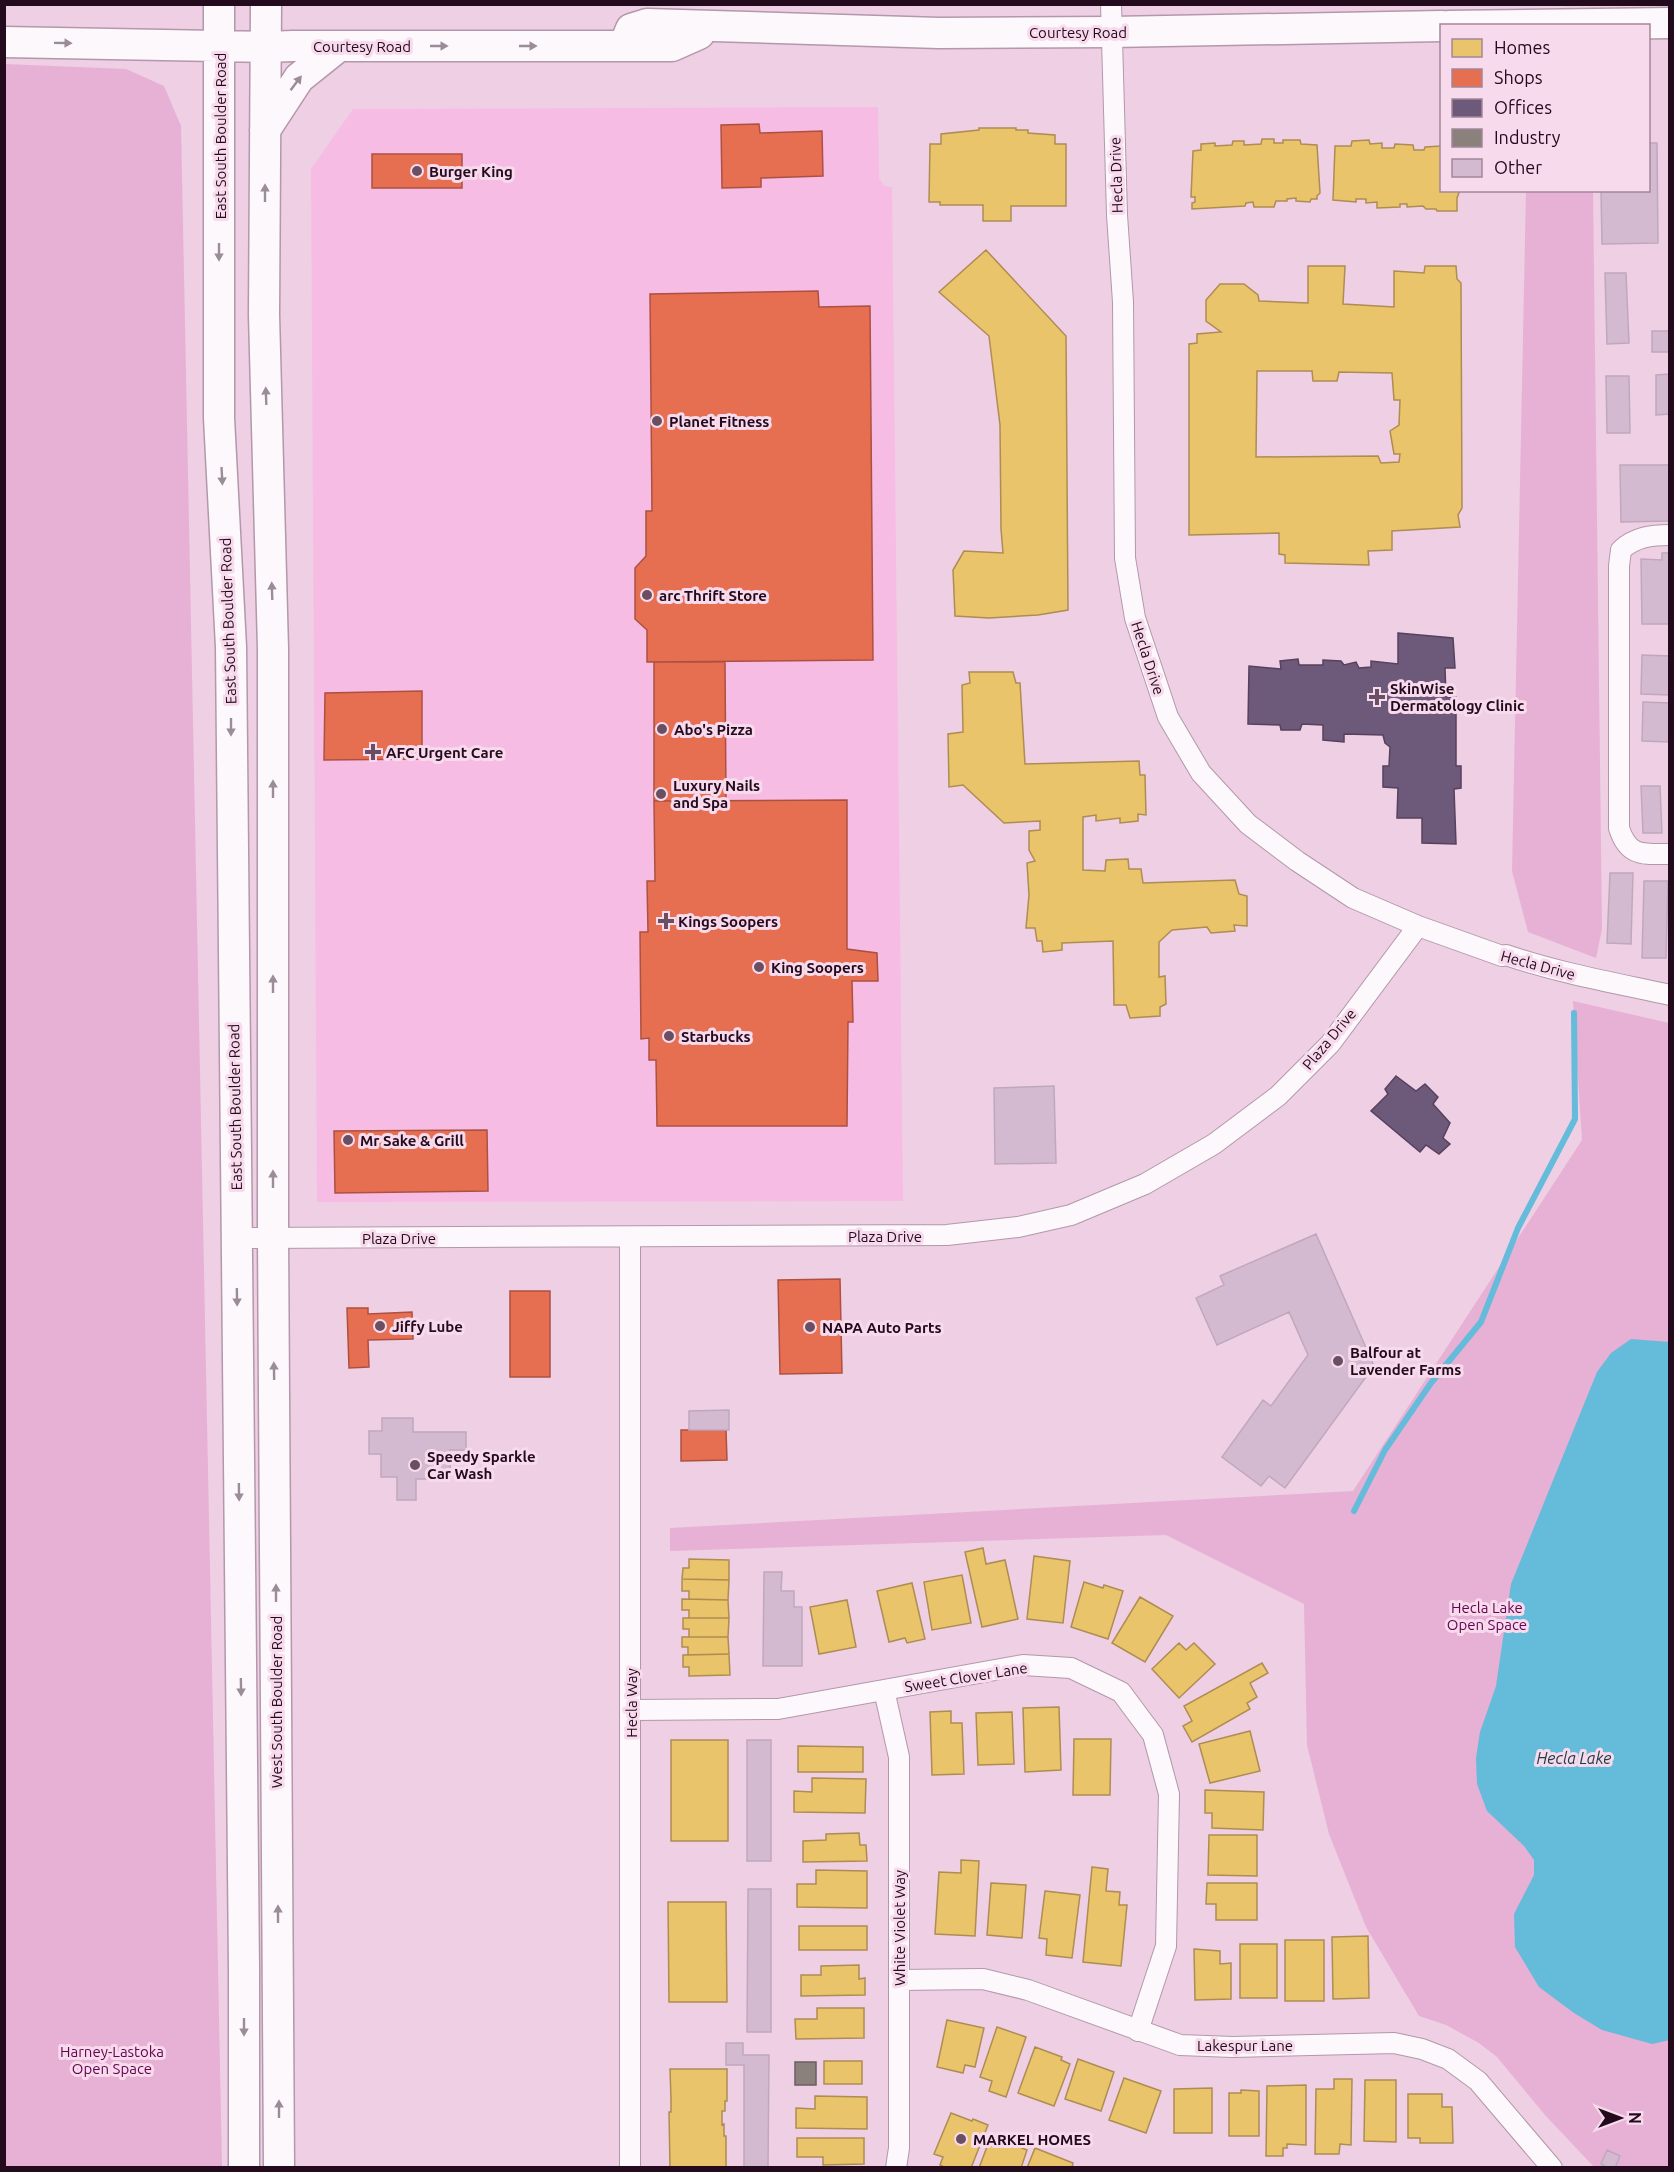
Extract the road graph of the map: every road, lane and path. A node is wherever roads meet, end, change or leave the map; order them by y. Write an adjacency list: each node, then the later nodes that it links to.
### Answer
1 (219, 4): 10 (main road, East South Boulder Road)
2 (267, 4): 12 (main road)
3 (677, 4): 8 (main road, Courtesy Road)
4 (1112, 18): 7 (main road, Courtesy Road); 8 (main road, Courtesy Road); 16 (street, Hecla Drive)
5 (1670, 22): 6 (main road)
6 (1560, 24)
7 (1440, 26)
8 (715, 27): 11 (main road, Courtesy Road, one-way to 8)
9 (4, 42): 10 (main road, Courtesy Road, one-way to 10)
10 (220, 46): 12 (main road, Courtesy Road); 20 (main road, East South Boulder Road, one-way to 20)
11 (339, 46): 12 (main road, Courtesy Road); 13 (main road, one-way to 11)
12 (267, 47): 13 (main road)
13 (265, 130): 18 (main road, one-way to 13)
14 (1670, 535): 15 (street)
15 (1670, 854)
16 (1418, 926): 17 (street, Hecla Drive); 19 (street, Plaza Drive)
17 (1670, 995)
18 (273, 1238): 19 (street, Plaza Drive); 20 (street, Plaza Drive); 25 (main road, West South Boulder Road, one-way to 18)
19 (630, 1238): 22 (street, Hecla Way)
20 (237, 1239): 26 (main road, one-way to 26)
21 (884, 1690): 22 (street, Sweet Clover Lane); 23 (street, White Violet Way); 24 (street, Sweet Clover Lane)
22 (631, 1710): 27 (street, Hecla Way)
23 (899, 1980): 24 (street, Lakespur Lane); 28 (street, White Violet Way)
24 (1138, 2031): 29 (street, Lakespur Lane)
25 (284, 2161)
26 (244, 2168)
27 (630, 2168)
28 (896, 2168)
29 (1552, 2168)

